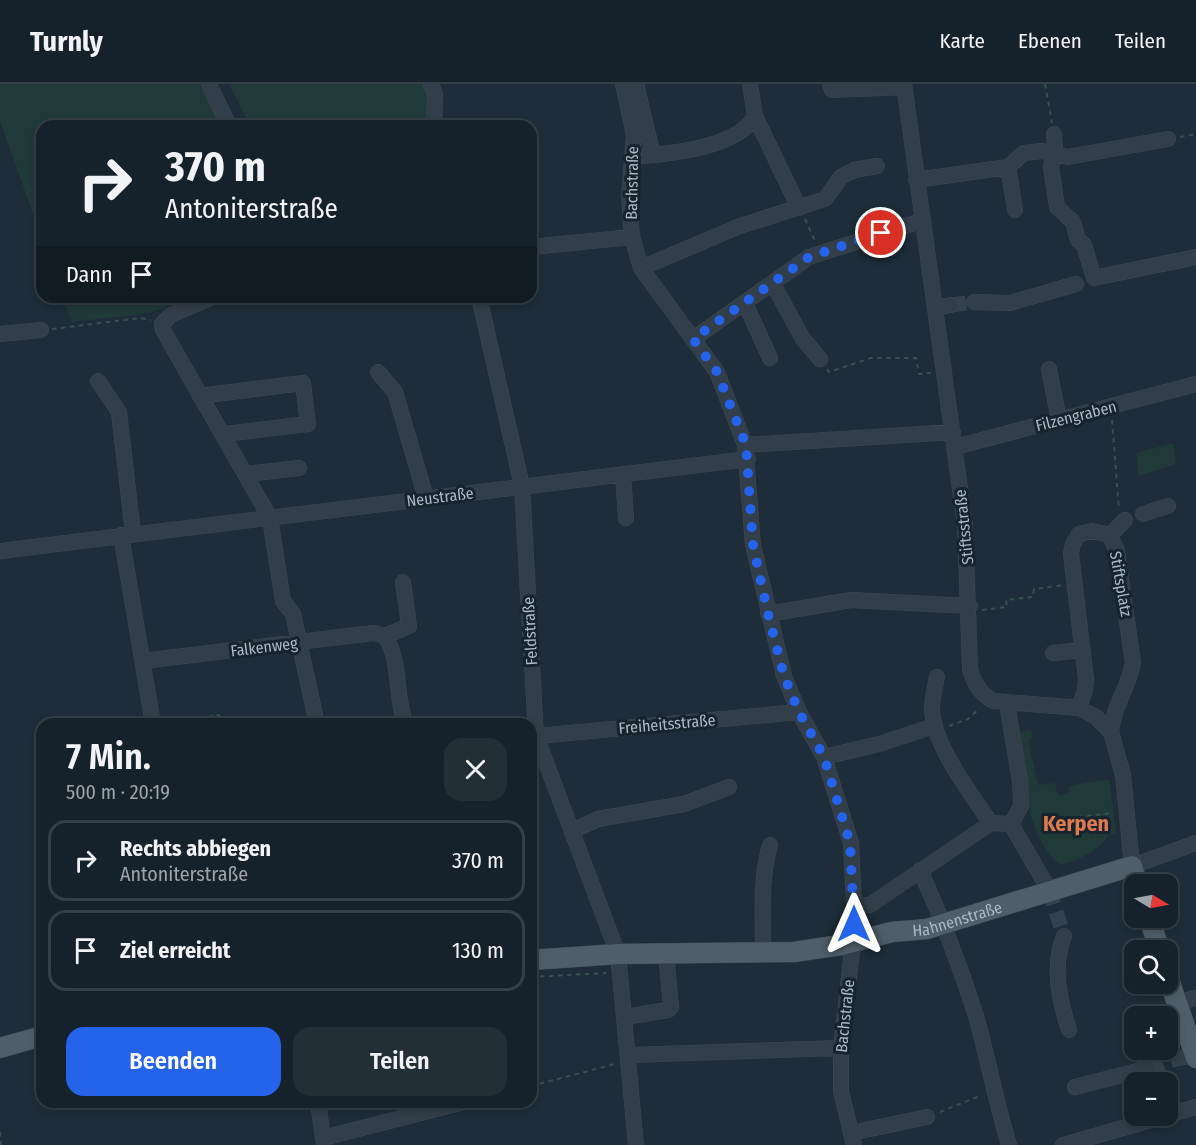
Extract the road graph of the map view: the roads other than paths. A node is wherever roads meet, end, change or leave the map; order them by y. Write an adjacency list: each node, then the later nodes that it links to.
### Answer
1 (209, 84): 9 (street)
2 (431, 84): 10 (street)
3 (623, 84): 15 (street, Bachstraße)
4 (636, 84): 14 (street)
5 (750, 84): 8 (street)
6 (830, 84): 7 (street)
7 (904, 85): 18 (street, Stiftsstraße)
8 (755, 116): 14 (street); 19 (street)
9 (227, 120)
10 (434, 120)
11 (1054, 135): 13 (street)
12 (1168, 139): 13 (street)
13 (1053, 154): 17 (street); 24 (street)
14 (652, 155): 15 (street)
15 (633, 157): 22 (street, Bachstraße)
16 (877, 166): 19 (street)
17 (1008, 166): 18 (street); 20 (street)
18 (916, 180): 21 (street, Stiftsstraße)
19 (800, 208): 25 (street)
20 (1015, 210)
21 (921, 221): 26 (street); 33 (street, Stiftsstraße)
22 (632, 237): 23 (street); 25 (street, Bachstraße)
23 (537, 246)
24 (1196, 257)
25 (641, 268): 36 (street, Bachstraße)
26 (773, 284): 31 (street); 38 (street)
27 (1076, 284): 28 (street)
28 (974, 302)
29 (199, 303): 43 (street)
30 (480, 303): 51 (street, Feldstraße)
31 (745, 303): 36 (street); 37 (street)
32 (951, 305): 33 (street)
33 (934, 308): 46 (street, Stiftsstraße)
34 (41, 330): 35 (street)
35 (0, 334)
36 (693, 339): 47 (street, Bachstraße)
37 (770, 358)
38 (820, 360)
39 (1049, 369): 44 (street)
40 (378, 372): 52 (street)
41 (98, 381): 58 (street)
42 (1196, 384): 44 (street, Filzengraben)
43 (200, 396): 45 (street); 45 (street)
44 (1059, 420): 46 (street, Filzengraben)
45 (225, 434): 49 (street)
46 (954, 439): 47 (street, Neustraße); 62 (street, Stiftsstraße)
47 (747, 452): 50 (street, Neustraße); 63 (street, Bachstraße)
48 (299, 468): 49 (street)
49 (246, 474): 55 (street)
50 (623, 474): 51 (street, Neustraße); 56 (street)
51 (522, 486): 52 (street, Neustraße); 76 (street, Feldstraße)
52 (426, 498): 55 (street, Neustraße)
53 (1168, 506): 54 (street)
54 (1143, 514)
55 (270, 518): 58 (street, Neustraße); 65 (street)
56 (626, 518)
57 (1125, 520): 59 (street)
58 (127, 534): 60 (street, Neustraße); 68 (street)
59 (1110, 535): 66 (street, Stiftsplatz); 78 (street, Stiftsplatz)
60 (0, 551)
61 (404, 582): 64 (street)
62 (976, 608): 63 (street); 70 (street, Stiftsstraße)
63 (768, 614): 72 (street, Bachstraße)
64 (385, 636): 65 (street, Falkenweg); 75 (street)
65 (298, 643): 68 (street, Falkenweg); 74 (street)
66 (1082, 650): 67 (street); 71 (street, Stiftsplatz)
67 (1053, 653)
68 (143, 661): 73 (street)
69 (937, 677): 77 (street)
70 (1007, 704): 71 (street, Stiftsstraße); 84 (street)
71 (1078, 708): 78 (street, Stiftsstraße)
72 (799, 712): 79 (street, Freiheitsstraße); 81 (street, Bachstraße)
73 (152, 718)
74 (316, 718)
75 (404, 718)
76 (535, 718)
77 (935, 728): 81 (street); 83 (street)
78 (1111, 732): 89 (street)
79 (537, 736)
80 (537, 739): 85 (street, Feldstraße)
81 (824, 757): 93 (street, Bachstraße)
82 (729, 787): 85 (street)
83 (991, 823): 84 (street); 88 (street)
84 (1011, 824): 92 (street)
85 (572, 831): 100 (street, Feldstraße)
86 (1196, 843): 90 (street, Hahnenstraße)
87 (770, 845): 97 (street)
88 (921, 870): 93 (street); 94 (street)
89 (1136, 874)
90 (1140, 874)
91 (1124, 878): 92 (main road, Hahnenstraße)
92 (1049, 890): 94 (main road, Hahnenstraße)
93 (854, 906): 96 (street, Bachstraße)
94 (945, 924): 96 (main road, Hahnenstraße); 120 (street)
95 (1064, 936): 103 (street)
96 (853, 942): 97 (main road, Hahnenstraße); 106 (street, Bachstraße)
97 (763, 952): 98 (main road, Hahnenstraße)
98 (666, 953): 100 (main road, Hahnenstraße); 102 (street)
99 (537, 960): 100 (main road, Hahnenstraße)
100 (619, 963): 102 (street, Feldstraße)
101 (1178, 990): 107 (main road)
102 (625, 1017): 108 (street, Feldstraße)
103 (1069, 1030)
104 (36, 1038): 105 (main road)
105 (0, 1048)
106 (841, 1048): 108 (street); 117 (street, Bachstraße)
107 (1190, 1057)
108 (629, 1058): 119 (street, Feldstraße)
109 (1149, 1068): 110 (street)
110 (1075, 1088)
111 (1196, 1107): 114 (street)
112 (319, 1108): 118 (street)
113 (443, 1108): 118 (street)
114 (1178, 1112)
115 (927, 1117): 117 (street, Bachstraße)
116 (1130, 1126): 121 (street)
117 (852, 1139)
118 (324, 1142)
119 (636, 1145)
120 (1009, 1145)
121 (1063, 1145)

